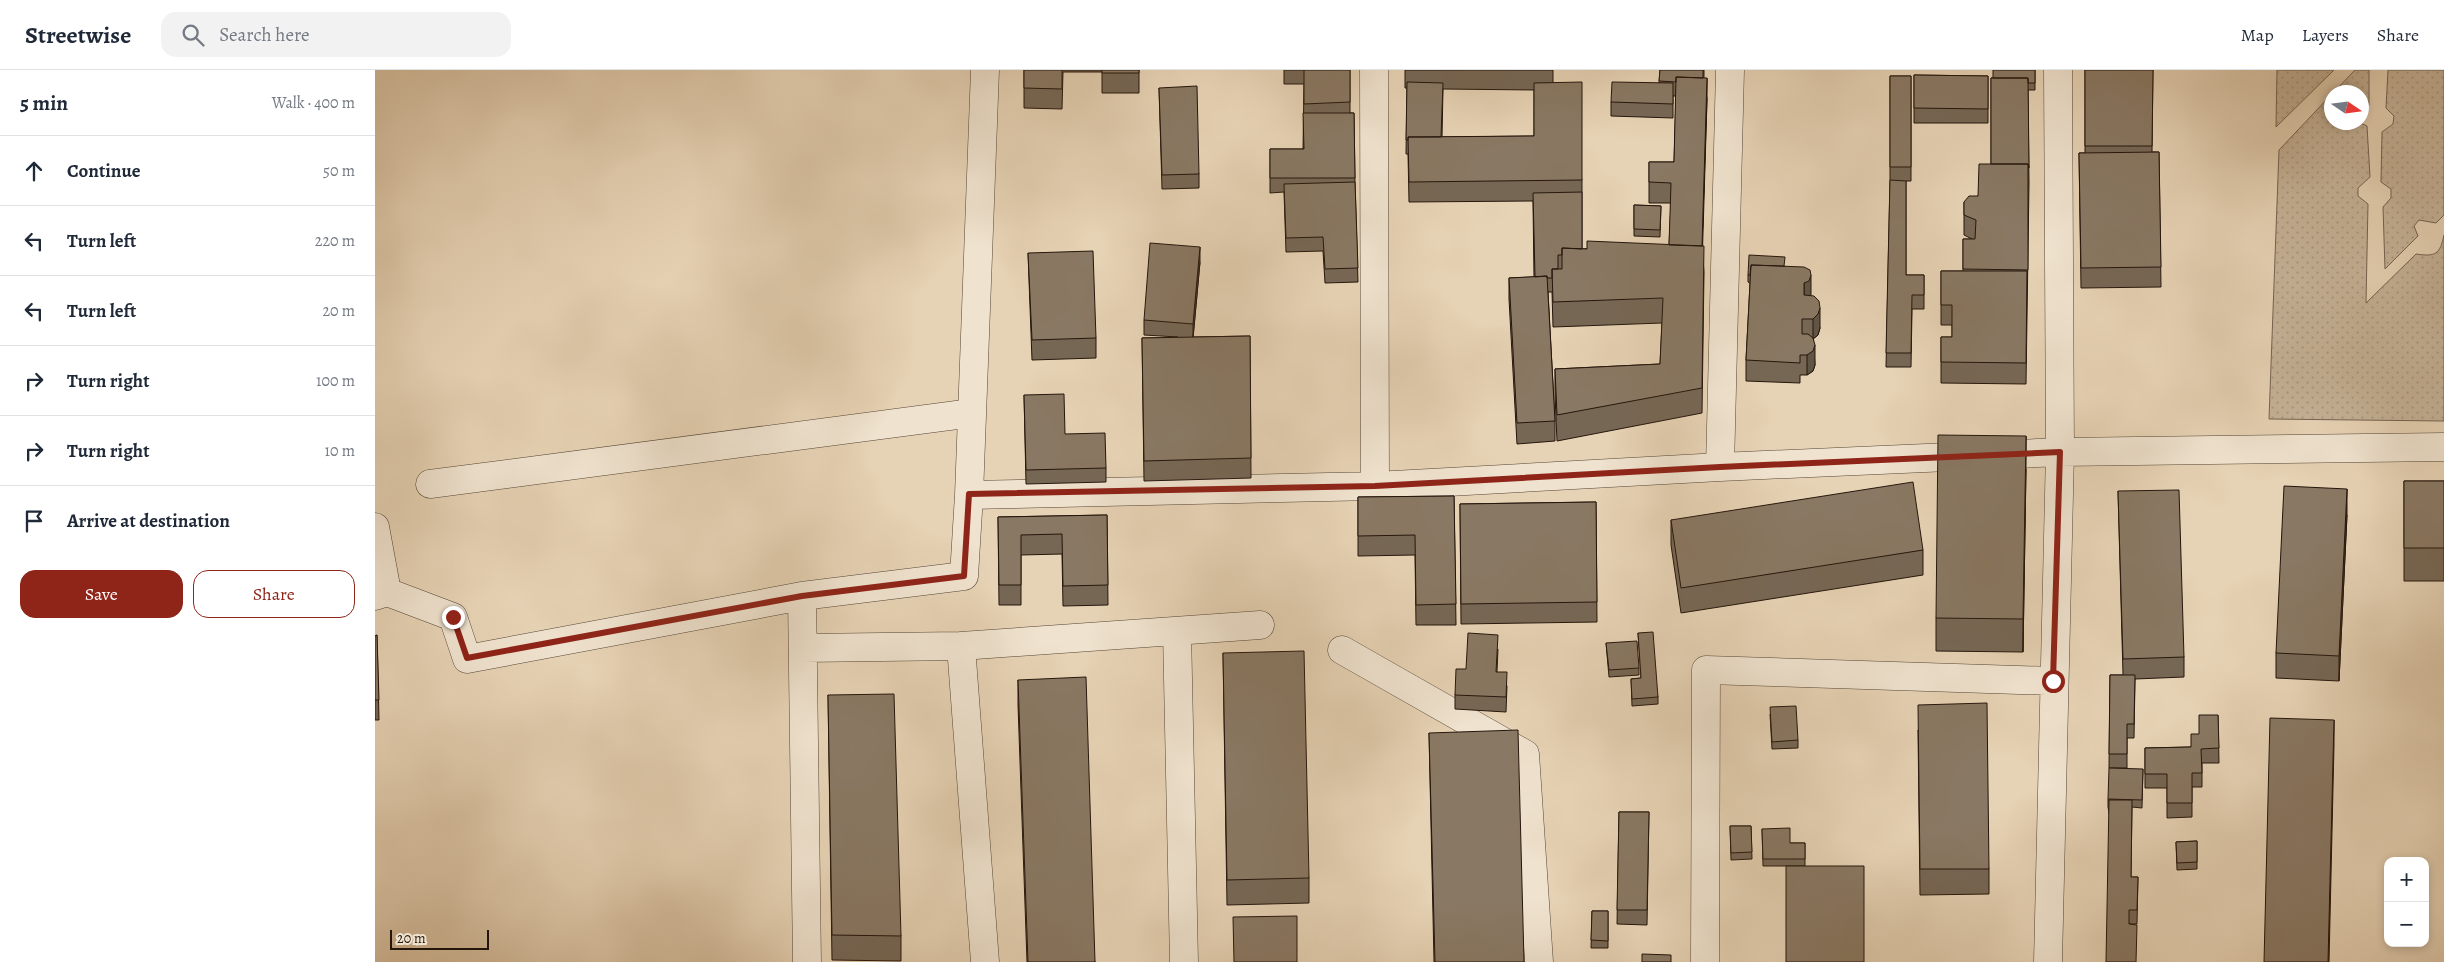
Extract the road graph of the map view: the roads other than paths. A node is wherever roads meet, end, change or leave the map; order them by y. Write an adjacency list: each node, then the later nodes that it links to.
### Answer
1 (985, 70): 5 (street)
2 (1375, 70): 10 (street)
3 (1730, 70): 8 (street)
4 (2058, 70): 7 (street)
5 (972, 413): 9 (street); 11 (street)
6 (2444, 447): 7 (street)
7 (2060, 452): 8 (street); 20 (street)
8 (1720, 467): 10 (street)
9 (430, 484)
10 (1375, 486): 11 (street)
11 (969, 494): 14 (street)
12 (375, 527): 13 (street)
13 (381, 594): 14 (street)
14 (802, 596): 18 (street)
15 (1260, 625): 16 (street)
16 (1177, 631): 17 (street); 23 (street)
17 (961, 646): 18 (street); 22 (street)
18 (803, 648): 21 (street)
19 (1342, 650): 24 (street)
20 (2053, 681): 25 (street); 26 (street)
21 (807, 962)
22 (985, 962)
23 (1184, 962)
24 (1539, 962)
25 (1705, 962)
26 (2048, 962)

